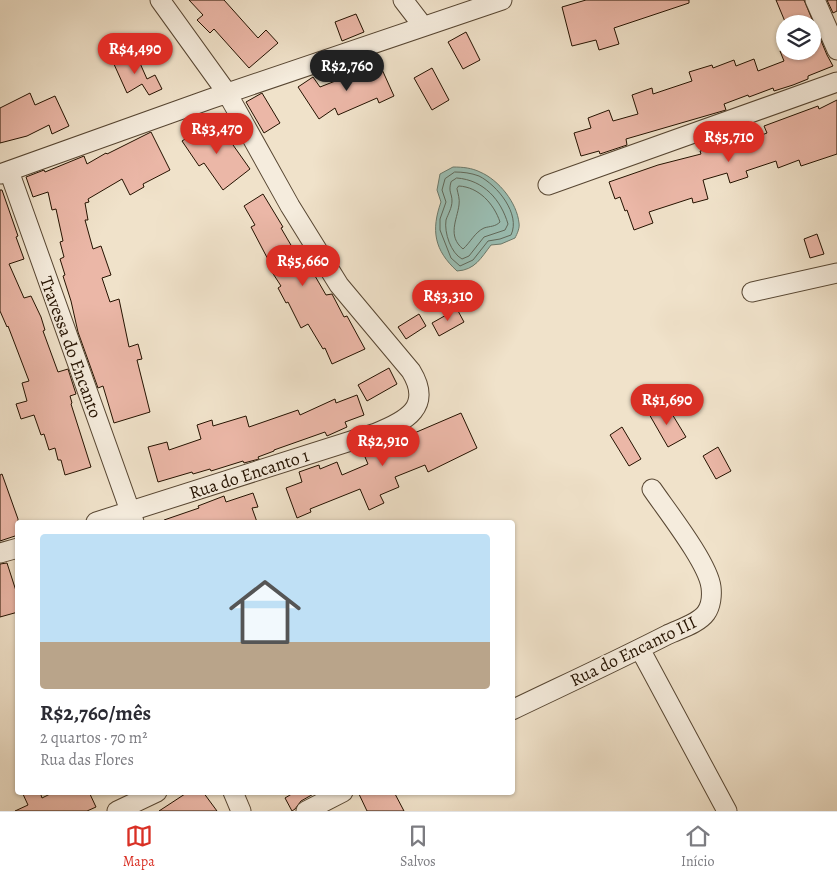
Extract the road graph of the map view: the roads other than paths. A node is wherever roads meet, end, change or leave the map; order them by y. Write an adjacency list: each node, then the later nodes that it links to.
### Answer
1 (160, 0): 8 (street, Rua do Encanto 1)
2 (403, 0): 5 (street)
3 (502, 0): 5 (street)
4 (815, 0): 6 (street)
5 (424, 26): 8 (street)
6 (837, 50)
7 (837, 82): 10 (street)
8 (227, 93): 9 (street); 14 (street, Rua do Encanto 1)
9 (4, 172): 14 (street, Travessa do Encanto)
10 (548, 185)
11 (837, 273): 12 (street)
12 (752, 292)
13 (652, 489): 18 (street, Rua do Encanto III)
14 (132, 517): 15 (street, Rua do Encanto 1)
15 (110, 520)
16 (15, 549): 17 (street)
17 (0, 553)
18 (640, 649): 19 (street, Rua do Encanto III); 26 (street)
19 (515, 709)
20 (151, 795): 23 (street)
21 (233, 795): 24 (street)
22 (337, 795): 25 (street)
23 (117, 811)
24 (241, 811)
25 (306, 811)
26 (727, 811)

